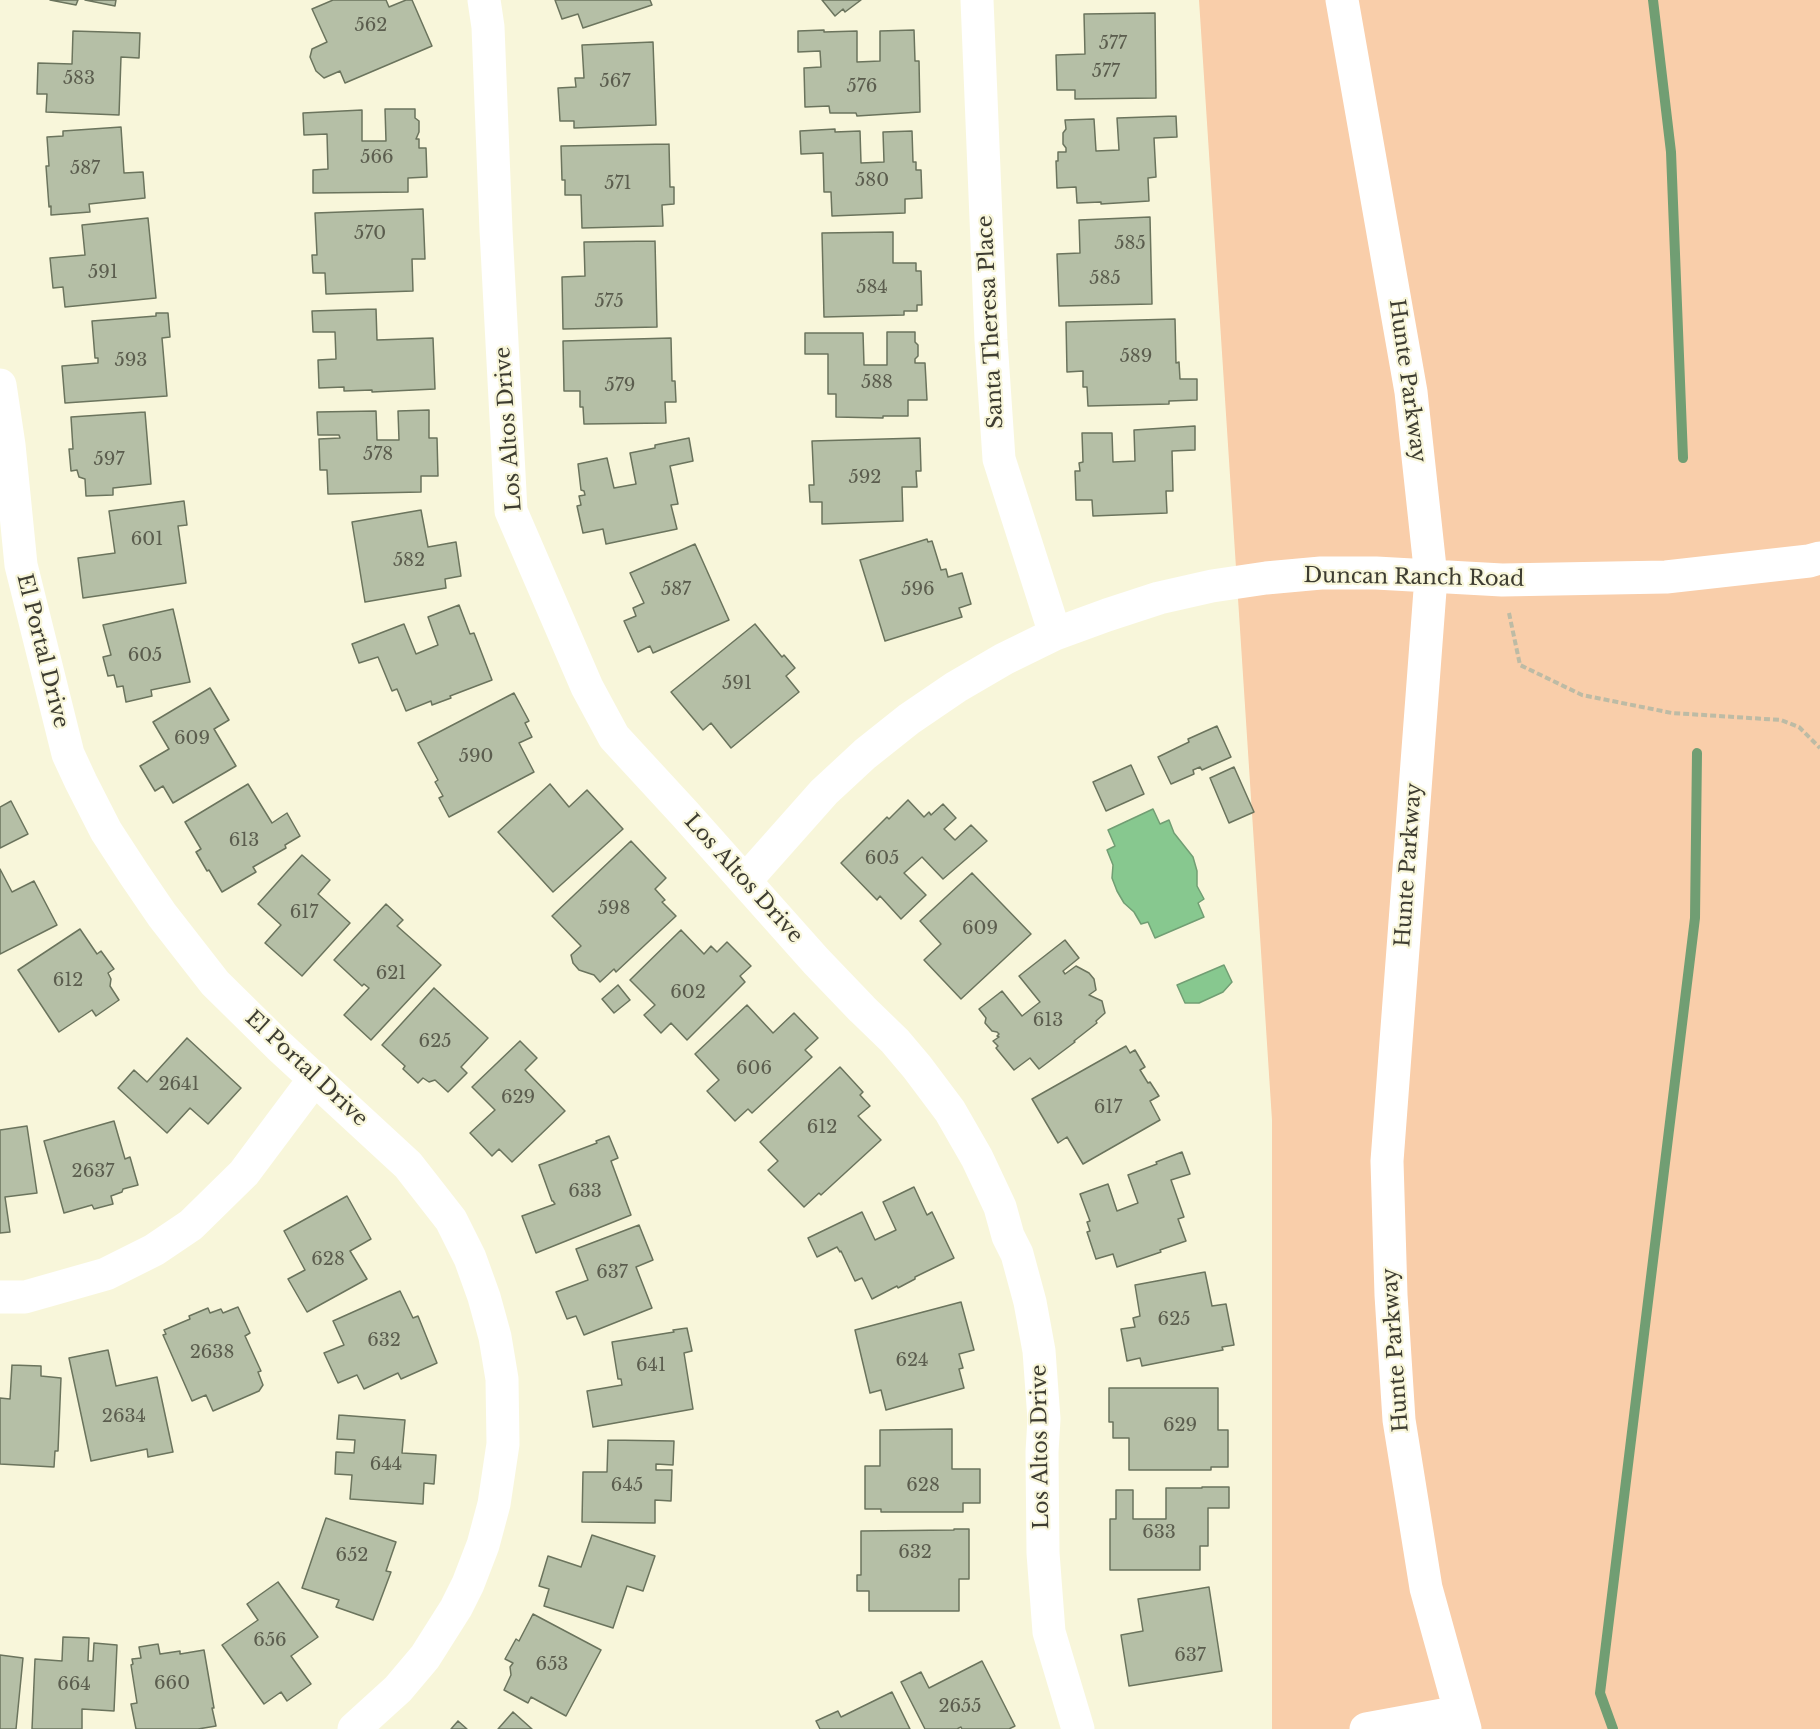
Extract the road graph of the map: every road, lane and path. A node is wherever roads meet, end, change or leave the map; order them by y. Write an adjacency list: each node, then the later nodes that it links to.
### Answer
1 (484, 0): 11 (street, Los Altos Drive)
2 (977, 0): 9 (street, Santa Theresa Place)
3 (1342, 0): 7 (street, Hunte Parkway)
4 (0, 385): 6 (street, El Portal Drive)
5 (1820, 558): 8 (street, Duncan Ranch Road)
6 (10, 566): 12 (street, El Portal Drive)
7 (1431, 576): 8 (street, Duncan Ranch Road); 9 (street, Duncan Ranch Road); 14 (street, Hunte Parkway)
8 (1502, 580): 10 (path)
9 (1055, 634): 11 (street, Duncan Ranch Road)
10 (1820, 748)
11 (745, 881): 16 (street, Los Altos Drive)
12 (315, 1078): 13 (street); 15 (street, El Portal Drive)
13 (0, 1298)
14 (1462, 1721): 17 (street)
15 (354, 1729)
16 (1078, 1729)
17 (1366, 1729)

